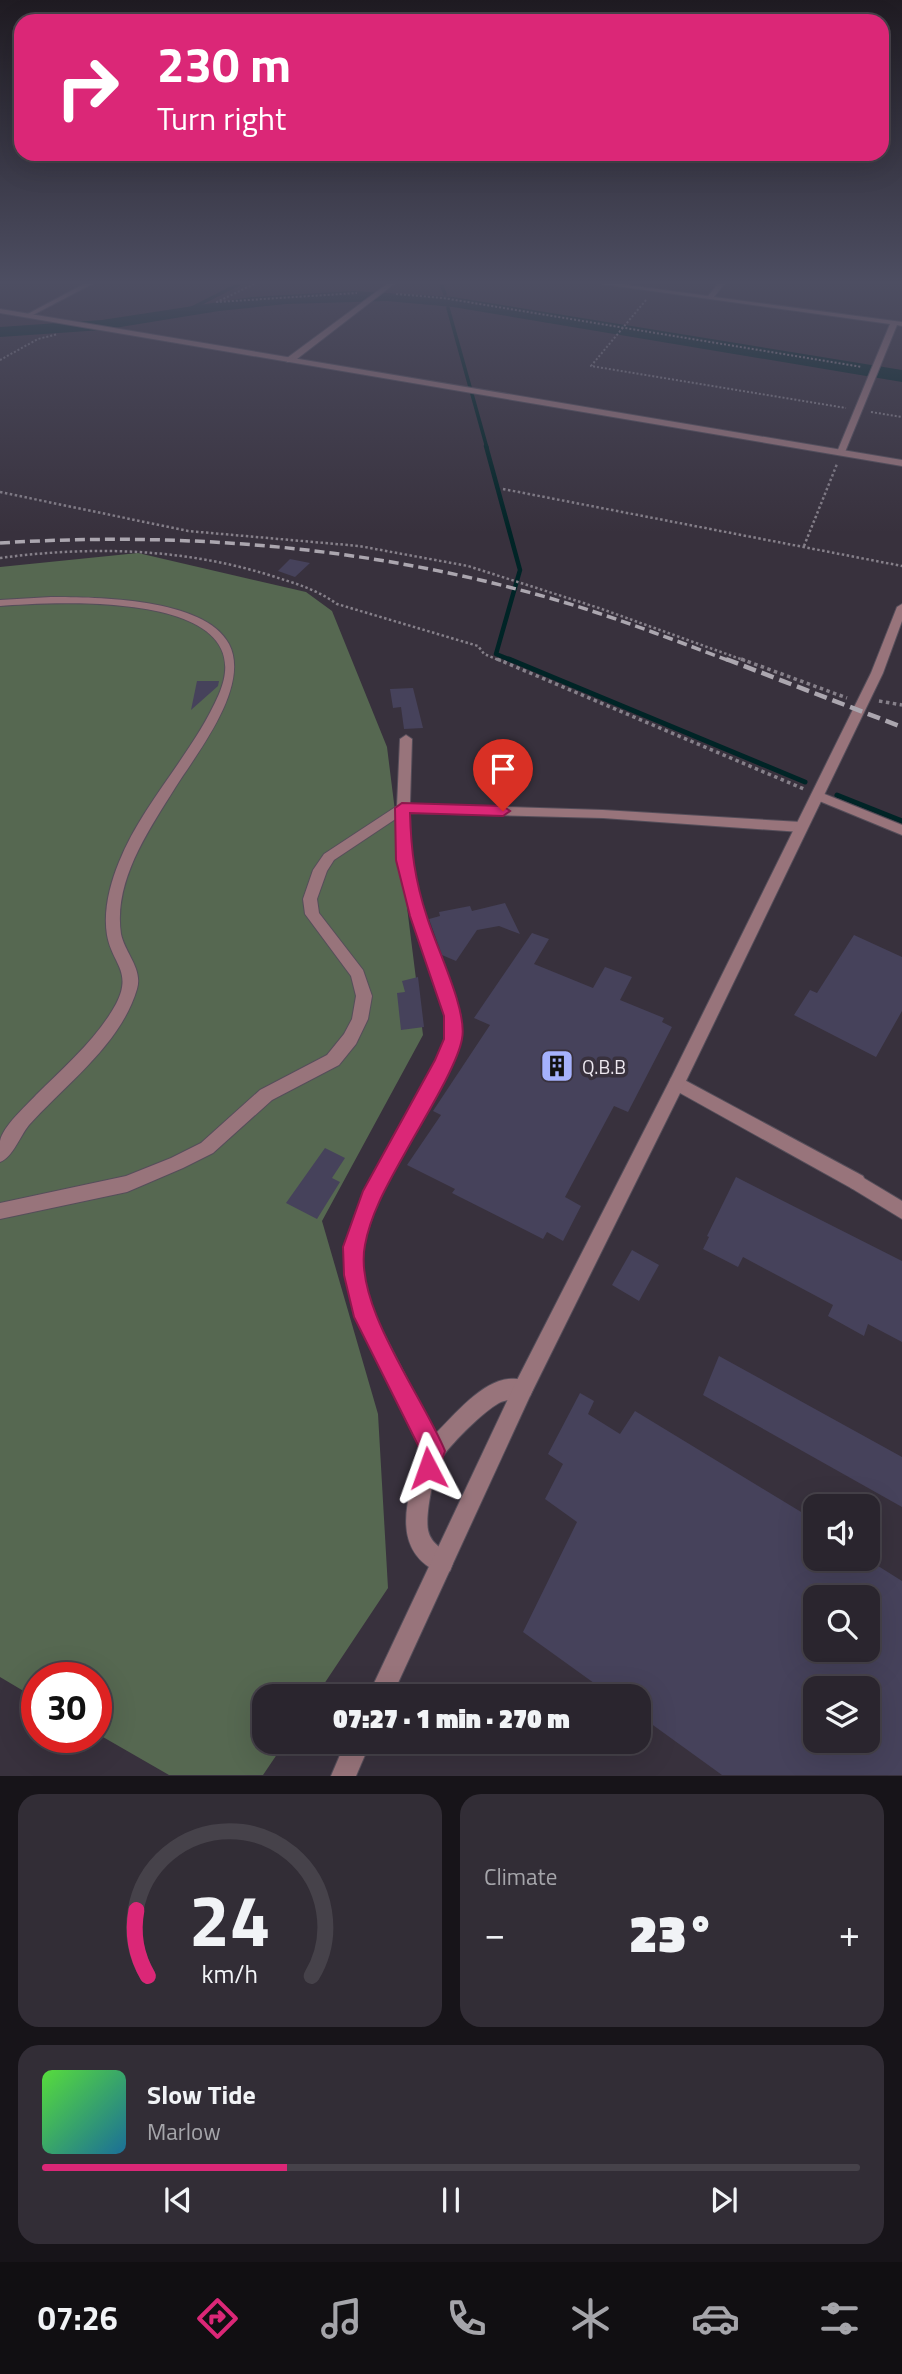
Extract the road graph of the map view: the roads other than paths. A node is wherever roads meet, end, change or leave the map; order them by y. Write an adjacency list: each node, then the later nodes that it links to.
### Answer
1 (331, 367): 3 (street)
2 (876, 367): 3 (street)
3 (841, 452): 4 (street)
4 (902, 463)
5 (0, 603): 13 (street)
6 (902, 607): 8 (street)
7 (406, 739): 9 (street)
8 (817, 795): 10 (street); 11 (street)
9 (402, 808): 10 (street); 14 (street); 17 (street)
10 (801, 827): 12 (street)
11 (902, 830)
12 (677, 1083): 15 (street); 16 (street)
13 (0, 1154)
14 (0, 1211)
15 (902, 1211)
16 (523, 1389): 17 (street); 18 (street)
17 (433, 1451): 18 (street)
18 (442, 1563): 19 (street)
19 (386, 1684)
20 (353, 1754): 21 (street)
21 (343, 1776)

